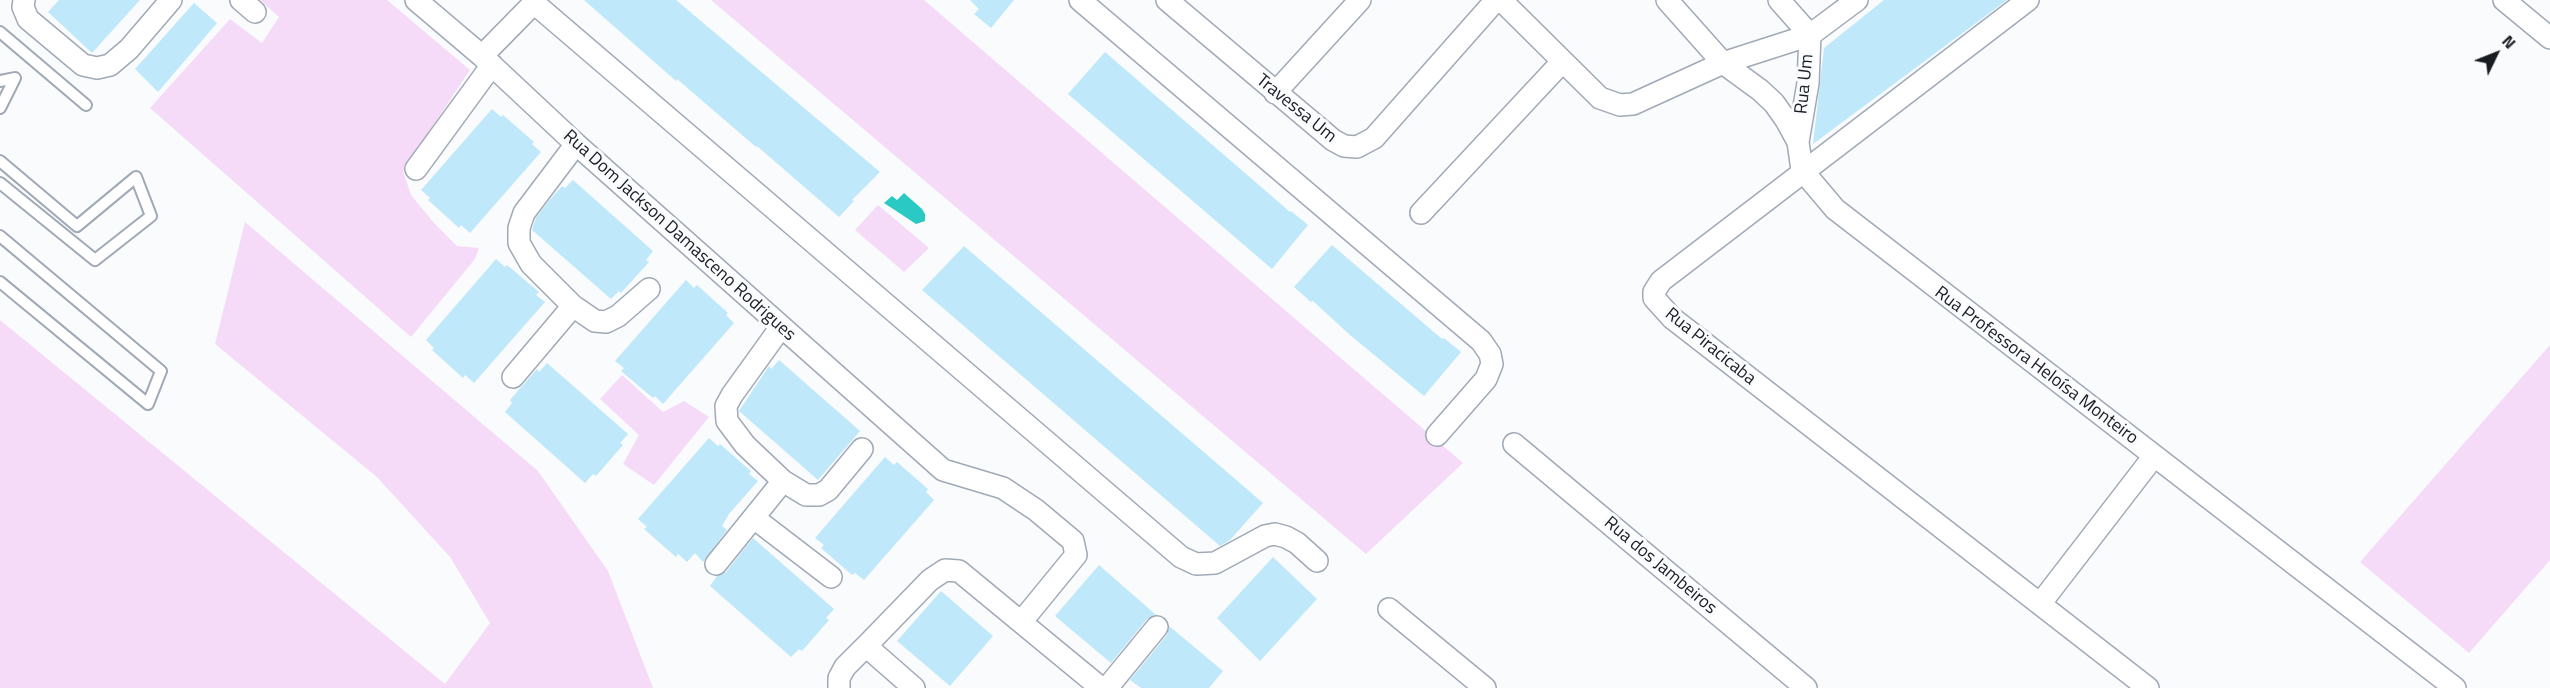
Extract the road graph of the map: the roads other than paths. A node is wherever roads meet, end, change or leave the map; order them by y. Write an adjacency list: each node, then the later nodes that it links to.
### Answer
1 (24, 0): 2 (street)
2 (171, 0)
3 (416, 0): 17 (street, Rua Dom Jackson Damasceno Rodrigues)
4 (1080, 0): 37 (street)
5 (1167, 0): 21 (street, Travessa Um)
6 (1360, 0): 21 (street)
7 (1499, 0): 18 (street); 21 (street, Travessa Um)
8 (1667, 0): 19 (street)
9 (1779, 0): 15 (street, Rua Um)
10 (1857, 0): 15 (street)
11 (2028, 0): 28 (street, Rua Piracicaba)
12 (2504, 0): 16 (street)
13 (533, 1): 17 (street); 43 (street)
14 (0, 32): 22 (lane)
15 (1810, 35): 19 (street); 24 (street, Rua Um)
16 (2550, 38)
17 (487, 60): 25 (street, Rua Dom Jackson Damasceno Rodrigues); 27 (street)
18 (1562, 62): 19 (street); 30 (street)
19 (1724, 63): 24 (street)
20 (0, 81): 23 (lane)
21 (1275, 93)
22 (86, 105)
23 (0, 108)
24 (1798, 142): 28 (street)
25 (576, 144): 34 (street); 35 (street, Rua Dom Jackson Damasceno Rodrigues)
26 (0, 160): 29 (lane)
27 (416, 169)
28 (1802, 171): 40 (street, Rua Professora Heloísa Monteiro); 46 (street, Rua Piracicaba)
29 (0, 183)
30 (1421, 213)
31 (0, 236): 32 (lane)
32 (0, 282)
33 (649, 289): 34 (street)
34 (573, 306): 36 (street)
35 (781, 327): 41 (street); 48 (street, Rua Dom Jackson Damasceno Rodrigues)
36 (513, 377)
37 (1437, 435)
38 (1514, 444): 51 (street, Rua dos Jambeiros)
39 (862, 449): 41 (street)
40 (2154, 456): 46 (street); 58 (street, Rua Professora Heloísa Monteiro)
41 (783, 481): 42 (street)
42 (754, 518): 44 (street); 45 (street)
43 (1317, 561)
44 (716, 564)
45 (831, 577)
46 (2040, 604): 57 (street, Rua Piracicaba)
47 (1389, 609): 56 (street)
48 (1022, 621): 50 (street); 54 (street)
49 (1157, 627): 55 (street)
50 (866, 646): 52 (street); 53 (street)
51 (1798, 686)
52 (839, 688)
53 (914, 688)
54 (1101, 688)
55 (1107, 688)
56 (1485, 688)
57 (2148, 688)
58 (2455, 688)

